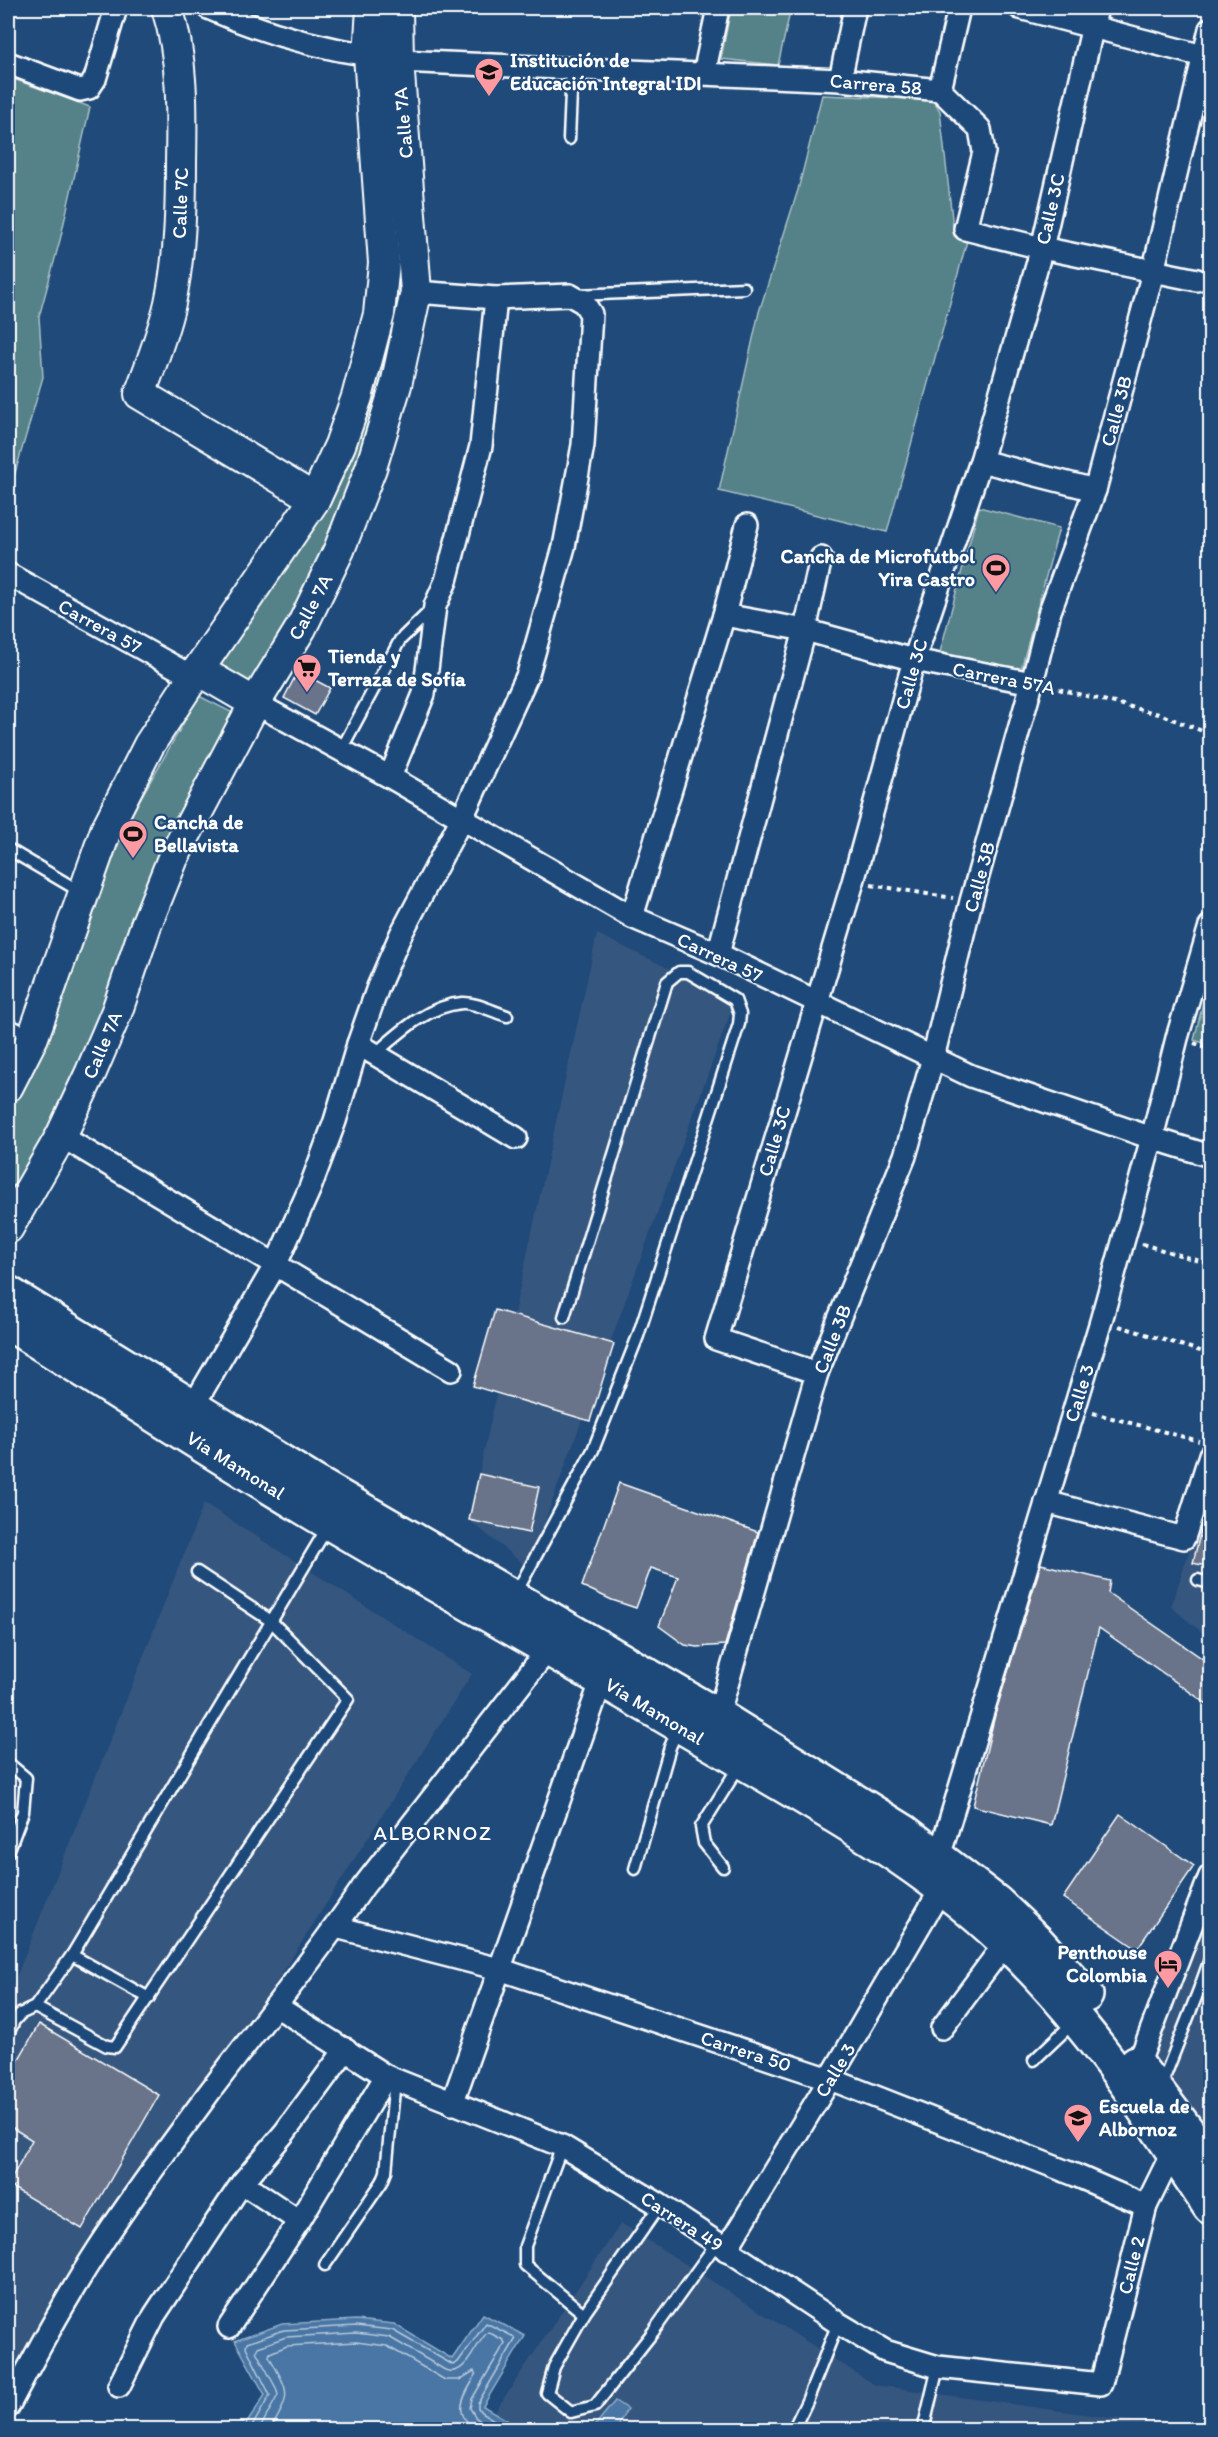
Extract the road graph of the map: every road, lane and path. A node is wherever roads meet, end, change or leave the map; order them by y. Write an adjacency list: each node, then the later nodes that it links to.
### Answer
1 (116, 8): 15 (street)
2 (168, 8): 30 (street, Calle 7C)
3 (208, 8): 12 (street)
4 (372, 8): 12 (street, Calle 7A)
5 (397, 8): 14 (street, Calle 7A)
6 (718, 8): 17 (street)
7 (855, 8): 18 (street)
8 (959, 8): 19 (street)
9 (1020, 8): 10 (street)
10 (1095, 16): 13 (street); 21 (street, Calle 3C)
11 (1210, 29): 13 (street, Calle 3B)
12 (369, 55): 30 (street, Calle 7A)
13 (1203, 56): 22 (street, Calle 3B)
14 (398, 61): 16 (street, Carrera 58); 25 (street, Calle 7A)
15 (8, 63)
16 (572, 70): 17 (street, Carrera 58); 20 (lane)
17 (704, 74): 18 (street, Carrera 58)
18 (840, 80): 19 (street, Carrera 58)
19 (940, 90): 21 (street, Carrera 58)
20 (568, 139)
21 (1042, 248): 22 (street, Carrera 58); 28 (street, Calle 3C)
22 (1153, 272): 23 (street, Carrera 58); 29 (street, Calle 3B)
23 (1197, 280)
24 (744, 288): 26 (lane)
25 (416, 292): 27 (street); 40 (street, Calle 7A)
26 (570, 295): 27 (street); 44 (street)
27 (496, 298): 34 (street)
28 (981, 461): 29 (street); 37 (street, Calle 3C)
29 (1095, 490): 39 (street, Calle 3B)
30 (315, 499): 38 (street, Calle 7A)
31 (747, 525): 35 (street)
32 (821, 558): 36 (street)
33 (8, 574): 38 (street, Carrera 57)
34 (435, 606): 42 (lane); 43 (street)
35 (724, 615): 36 (street, Carrera 57A); 49 (street)
36 (806, 630): 37 (street, Carrera 57A); 51 (street)
37 (914, 660): 39 (street, Carrera 57A); 46 (street, Calle 3C)
38 (196, 673): 40 (street); 47 (street, Calle 7A)
39 (1032, 683): 41 (path, Carrera 57A); 48 (street, Calle 3B)
40 (255, 703): 42 (street, Carrera 57); 58 (street, Calle 7A)
41 (1210, 734)
42 (341, 750): 43 (street, Carrera 57)
43 (390, 777): 44 (street, Carrera 57)
44 (462, 818): 49 (street, Carrera 57); 55 (street)
45 (8, 849): 47 (lane)
46 (853, 882): 48 (path); 52 (street, Calle 3C)
47 (84, 893): 54 (street, Calle 7A)
48 (971, 901): 56 (street, Calle 3B)
49 (632, 917): 51 (street, Carrera 57)
50 (1210, 926): 60 (street, Calle 3)
51 (718, 954): 52 (street, Carrera 57)
52 (816, 1002): 56 (street, Carrera 57); 74 (street, Calle 3C)
53 (507, 1016): 55 (lane)
54 (20, 1030): 57 (street, Calle 7A)
55 (366, 1049): 59 (street); 64 (street)
56 (933, 1058): 60 (street, Carrera 57); 74 (street, Calle 3B)
57 (8, 1086)
58 (61, 1136): 62 (street, Calle 7A); 64 (street)
59 (516, 1138)
60 (1152, 1138): 61 (street, Carrera 57); 63 (street, Calle 3)
61 (1210, 1156)
62 (8, 1228)
63 (1124, 1238): 65 (path); 69 (street, Calle 3)
64 (276, 1264): 73 (street); 75 (street)
65 (1210, 1264)
66 (8, 1268): 75 (main road)
67 (8, 1293): 79 (main road, Vía Mamonal)
68 (564, 1317): 86 (lane)
69 (1101, 1320): 72 (path); 76 (street, Calle 3)
70 (8, 1323): 79 (main road, Vía Mamonal)
71 (8, 1348): 81 (main road)
72 (1210, 1354)
73 (451, 1370)
74 (817, 1373): 90 (street, Calle 3B)
75 (202, 1391): 82 (main road)
76 (1075, 1408): 77 (path); 80 (street, Calle 3)
77 (1210, 1444)
78 (1210, 1455): 80 (street)
79 (307, 1494): 82 (main road, Vía Mamonal)
80 (1046, 1502): 95 (street, Calle 3)
81 (321, 1538): 82 (main road); 87 (lane)
82 (403, 1548): 86 (main road, Vía Mamonal); 88 (main road, Vía Mamonal)
83 (197, 1572): 87 (lane)
84 (1198, 1580): 85 (lane)
85 (1210, 1583)
86 (514, 1596): 90 (main road, Vía Mamonal)
87 (271, 1621): 102 (lane); 106 (lane)
88 (549, 1648): 89 (main road, Vía Mamonal); 100 (street)
89 (602, 1680): 91 (main road, Vía Mamonal); 104 (street)
90 (718, 1716): 95 (main road, Vía Mamonal)
91 (679, 1726): 93 (main road, Vía Mamonal); 97 (lane)
92 (8, 1762): 94 (lane)
93 (741, 1763): 96 (lane); 99 (main road, Vía Mamonal)
94 (8, 1852)
95 (939, 1857): 114 (main road, Vía Mamonal)
96 (723, 1867)
97 (635, 1869)
98 (1210, 1876): 114 (street)
99 (941, 1889): 101 (main road, Vía Mamonal); 116 (street, Calle 3)
100 (336, 1927): 104 (street, Carrera 50); 107 (street)
101 (1006, 1942): 109 (main road, Vía Mamonal); 110 (street)
102 (72, 1955): 106 (lane); 108 (lane)
103 (1210, 1959): 105 (lane)
104 (499, 1969): 116 (street, Carrera 50); 118 (street)
105 (1205, 1988): 117 (lane)
106 (149, 1998): 108 (lane)
107 (276, 2006): 112 (street, Carrera 49); 135 (street)
108 (36, 2007): 111 (lane)
109 (1076, 2020): 113 (lane); 120 (main road, Vía Mamonal)
110 (942, 2028)
111 (8, 2034)
112 (346, 2049): 115 (street, Carrera 49); 122 (street)
113 (1034, 2060)
114 (1138, 2065): 117 (main road, Vía Mamonal)
115 (391, 2078): 118 (street, Carrera 49); 126 (street); 128 (lane)
116 (830, 2079): 124 (street, Carrera 50); 127 (street, Calle 3)
117 (1159, 2092): 121 (main road, Vía Mamonal)
118 (453, 2103): 119 (street, Carrera 49)
119 (562, 2146): 123 (street, Carrera 49); 129 (lane)
120 (1173, 2151): 124 (street, Calle 2); 125 (main road, Vía Mamonal)
121 (1210, 2161)
122 (242, 2183): 126 (street); 134 (street)
123 (660, 2205): 127 (street, Carrera 49); 129 (lane)
124 (1146, 2206): 133 (street, Calle 2)
125 (1210, 2207)
126 (299, 2221): 131 (street)
127 (721, 2247): 129 (lane); 130 (street, Carrera 49)
128 (325, 2265)
129 (584, 2314)
130 (838, 2323): 132 (street, Carrera 49); 136 (lane)
131 (229, 2327)
132 (938, 2367): 133 (street, Carrera 49); 137 (lane)
133 (1101, 2384)
134 (119, 2386)
135 (8, 2407)
136 (793, 2430)
137 (923, 2430)

